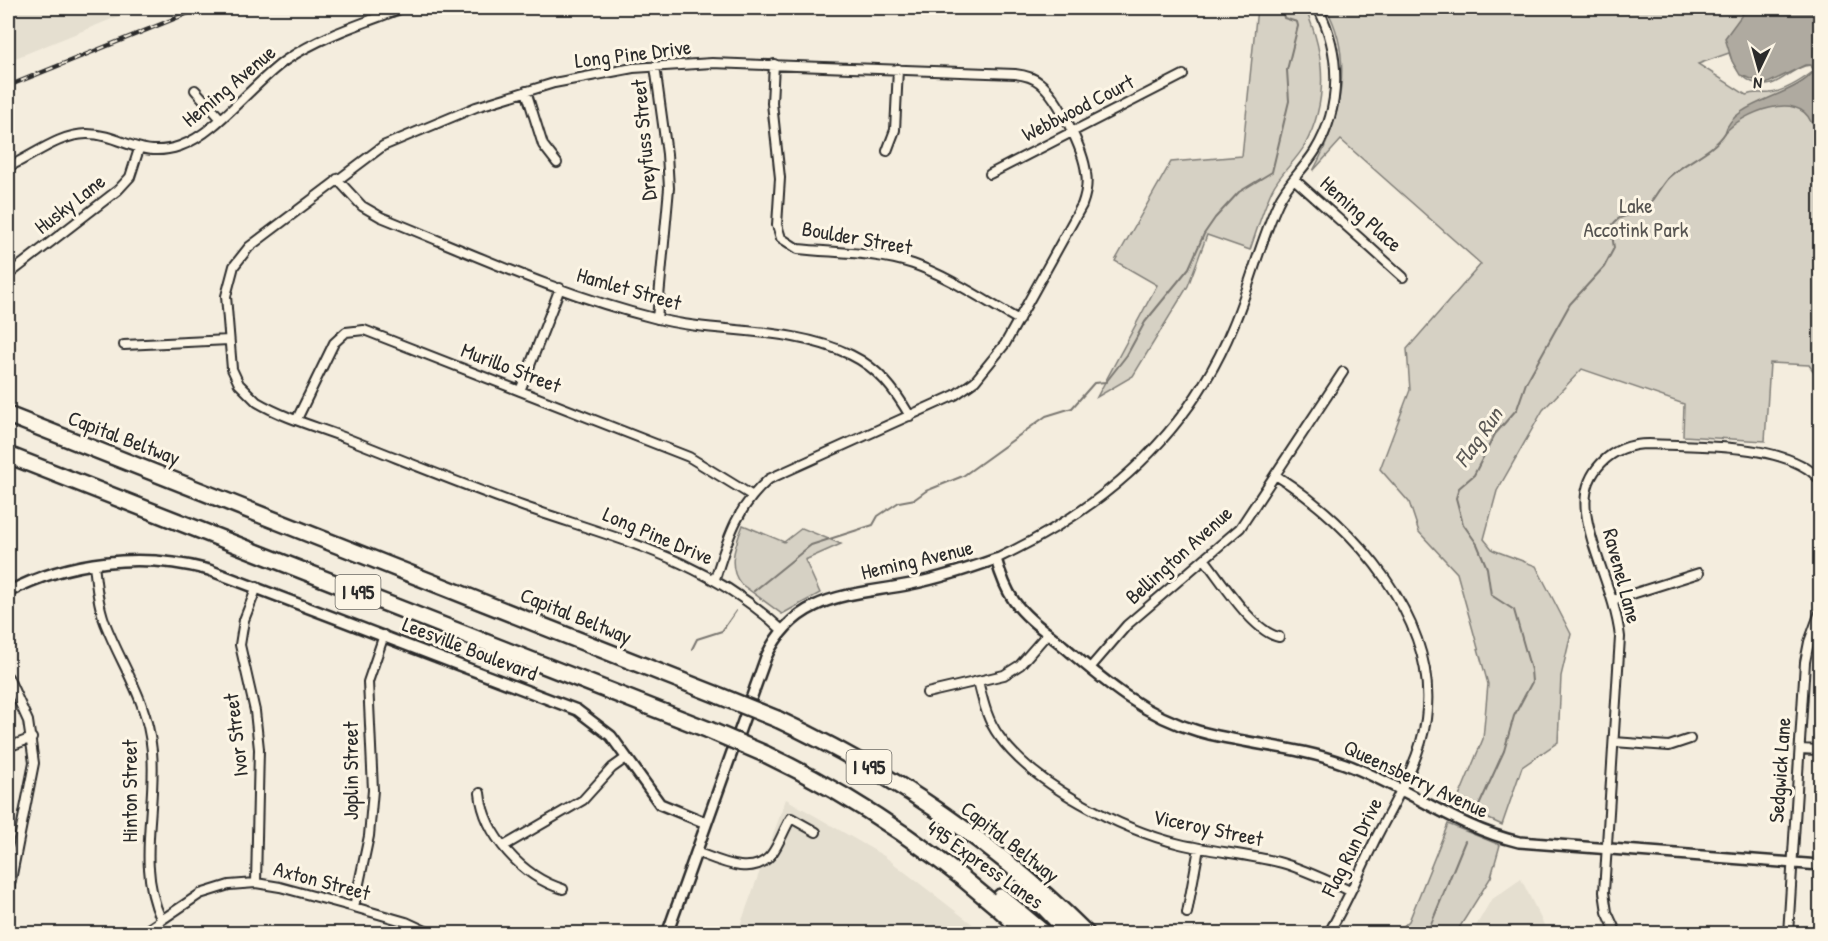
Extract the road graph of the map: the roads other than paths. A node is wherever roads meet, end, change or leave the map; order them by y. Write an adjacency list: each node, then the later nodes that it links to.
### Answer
1 (403, 8): 9 (street, Heming Avenue)
2 (1318, 8): 17 (street, Heming Avenue)
3 (774, 64): 4 (street, Long Pine Drive); 5 (street, Long Pine Drive); 22 (street, Boulder Street)
4 (655, 66): 8 (street, Long Pine Drive); 21 (street, Dreyfuss Street)
5 (898, 69): 10 (street, Long Pine Drive); 12 (street)
6 (1183, 75): 10 (street, Webbwood Court)
7 (195, 90): 9 (street)
8 (526, 91): 13 (street); 16 (street, Long Pine Drive)
9 (220, 118): 11 (street, Heming Avenue)
10 (1071, 132): 15 (street, Webbwood Court); 22 (street, Long Pine Drive)
11 (139, 149): 14 (street, Heming Avenue); 18 (street, Husky Lane)
12 (886, 151)
13 (557, 163)
14 (8, 167)
15 (990, 174)
16 (338, 179): 20 (street, Hamlet Street); 23 (street, Long Pine Drive)
17 (1294, 179): 19 (street, Heming Place); 34 (street, Heming Avenue)
18 (8, 275)
19 (1403, 276)
20 (560, 288): 21 (street, Hamlet Street); 26 (street)
21 (657, 319): 28 (street, Hamlet Street)
22 (1019, 320): 28 (street, Long Pine Drive)
23 (229, 340): 24 (street); 29 (street, Long Pine Drive)
24 (124, 345)
25 (1343, 372): 31 (street, Bellington Avenue)
26 (520, 391): 29 (street, Murillo Street); 33 (street, Murillo Street)
27 (8, 415): 61 (highway, Capital Beltway / I 495, bridge)
28 (910, 416): 33 (street, Long Pine Drive)
29 (297, 419): 38 (street, Long Pine Drive)
30 (8, 455): 63 (highway, I 495, bridge)
31 (1277, 476): 35 (street, Bellington Avenue); 58 (street, Flag Run Drive)
32 (1821, 480): 41 (street, Ravenel Lane)
33 (751, 495): 38 (street, Long Pine Drive)
34 (996, 559): 43 (street, Heming Avenue); 44 (street, Queensberry Avenue)
35 (1204, 560): 46 (street); 47 (street, Bellington Avenue)
36 (94, 564): 39 (street, Leesville Boulevard); 40 (street, Leesville Boulevard); 76 (street, Hinton Street)
37 (1699, 573): 41 (street)
38 (715, 579): 43 (street, Long Pine Drive)
39 (257, 587): 45 (street, Leesville Boulevard); 70 (street, Ivor Street)
40 (8, 592)
41 (1613, 600): 53 (street, Ravenel Lane)
42 (1821, 612): 55 (street, Sedgwick Lane)
43 (782, 630): 60 (street, Heming Avenue)
44 (1048, 633): 47 (street, Queensberry Avenue); 49 (street)
45 (384, 635): 57 (street, Leesville Boulevard); 74 (street, Joplin Street)
46 (1279, 637)
47 (1090, 668): 58 (street, Queensberry Avenue)
48 (8, 677): 51 (street)
49 (978, 681): 50 (street); 65 (street, Viceroy Street)
50 (927, 693)
51 (32, 738): 54 (street); 73 (street)
52 (1690, 739): 53 (street)
53 (1614, 742): 66 (street, Ravenel Lane)
54 (8, 747)
55 (1800, 749): 56 (street); 68 (street, Sedgwick Lane)
56 (1821, 750)
57 (626, 758): 60 (street, Leesville Boulevard); 64 (street)
58 (1401, 790): 66 (street, Queensberry Avenue); 72 (street, Flag Run Drive)
59 (480, 793): 64 (street)
60 (706, 823): 67 (street, Heming Avenue)
61 (956, 824): 82 (highway, 495 Express Lanes / I 495); 83 (highway, Capital Beltway / I 495)
62 (816, 832): 67 (street)
63 (901, 832): 80 (highway, I 495); 81 (highway, 495 Express Lanes / I 495)
64 (504, 846): 71 (street)
65 (1199, 848): 72 (street, Viceroy Street); 75 (street)
66 (1606, 850): 68 (street, Queensberry Avenue); 85 (street, Ravenel Lane)
67 (696, 852): 79 (street, Heming Avenue)
68 (1792, 863): 69 (street, Queensberry Avenue); 86 (street, Sedgwick Lane)
69 (1821, 865)
70 (256, 883): 74 (street, Axton Street); 76 (street, Axton Street)
71 (563, 889)
72 (1350, 891): 84 (street, Flag Run Drive)
73 (8, 895)
74 (354, 908): 78 (street, Axton Street)
75 (1187, 912)
76 (161, 919): 77 (street, Axton Street)
77 (141, 933)
78 (430, 933)
79 (667, 933)
80 (1027, 933)
81 (1045, 933)
82 (1070, 933)
83 (1087, 933)
84 (1328, 933)
85 (1617, 933)
86 (1788, 933)

